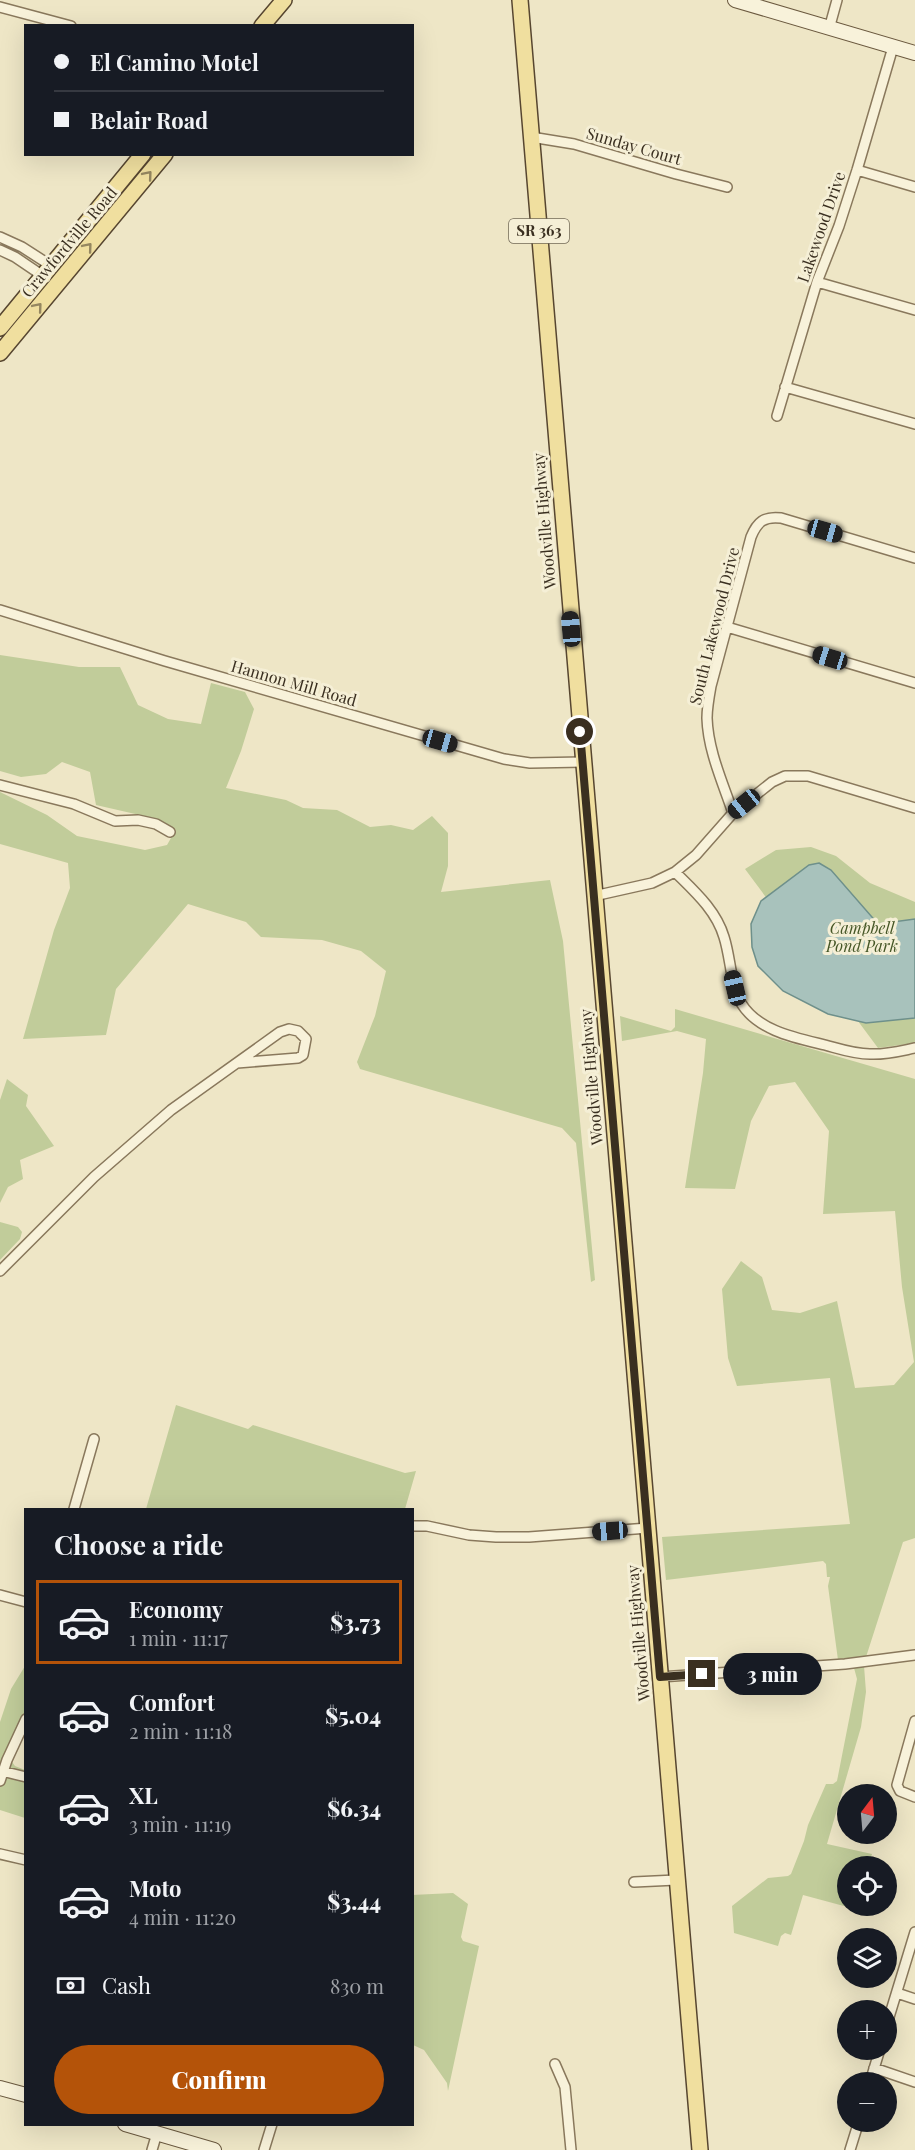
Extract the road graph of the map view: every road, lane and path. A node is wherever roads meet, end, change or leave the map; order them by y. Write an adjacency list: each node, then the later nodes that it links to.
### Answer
1 (284, 0): 7 (main road)
2 (520, 0): 11 (main road, Woodville Highway / SR 363)
3 (735, 0): 8 (street)
4 (837, 0): 8 (street)
5 (0, 6): 6 (street)
6 (64, 24)
7 (264, 24)
8 (829, 29): 9 (street)
9 (893, 47): 10 (street); 14 (street, Lakewood Drive)
10 (915, 53)
11 (531, 137): 15 (street, Sunday Court); 32 (main road, Woodville Highway / SR 363)
12 (141, 156): 19 (main road, Crawfordville Road)
13 (163, 156): 20 (main road, Crawfordville Road, one-way to 13)
14 (857, 170): 16 (street); 21 (street, Lakewood Drive)
15 (727, 187)
16 (915, 187)
17 (0, 237): 19 (street)
18 (0, 250): 19 (street)
19 (47, 271): 20 (street); 23 (main road, Crawfordville Road)
20 (61, 280): 24 (main road, Crawfordville Road, one-way to 20)
21 (817, 282): 22 (street); 25 (street, Lakewood Drive)
22 (915, 310)
23 (0, 328)
24 (0, 353)
25 (785, 387): 26 (street, Lakewood Drive); 27 (street)
26 (777, 416)
27 (915, 424)
28 (915, 558): 30 (street, South Lakewood Drive)
29 (0, 610): 32 (street, Hannon Mill Road)
30 (727, 627): 31 (street); 35 (street, South Lakewood Drive)
31 (914, 680)
32 (583, 762): 38 (main road, Woodville Highway / SR 363)
33 (0, 785): 36 (street)
34 (915, 808): 35 (street)
35 (733, 813): 37 (street)
36 (170, 832)
37 (675, 872): 38 (street); 39 (street)
38 (594, 896): 45 (main road, Woodville Highway / SR 363)
39 (915, 1048)
40 (237, 1063): 40 (street); 41 (street)
41 (0, 1271)
42 (94, 1439): 43 (street)
43 (74, 1508)
44 (414, 1526): 45 (street)
45 (648, 1528): 49 (main road, Woodville Highway / SR 363)
46 (0, 1595): 47 (street)
47 (24, 1601)
48 (915, 1655): 49 (street)
49 (660, 1677): 57 (main road, Woodville Highway / SR 363)
50 (915, 1721): 54 (street)
51 (24, 1724): 52 (street)
52 (1, 1776): 53 (street)
53 (24, 1777)
54 (915, 1797)
55 (0, 1854): 56 (street)
56 (24, 1860)
57 (676, 1880): 58 (street); 78 (main road, Woodville Highway / SR 363)
58 (634, 1882)
59 (915, 1932): 60 (street)
60 (897, 1993): 61 (street); 62 (street)
61 (915, 1999)
62 (895, 2000)
63 (877, 2060): 65 (street)
64 (555, 2064): 77 (street)
65 (874, 2068): 66 (street); 67 (street)
66 (873, 2072)
67 (915, 2082)
68 (0, 2088): 69 (street)
69 (24, 2094)
70 (132, 2126): 73 (street)
71 (271, 2126): 76 (street)
72 (856, 2132): 79 (street)
73 (157, 2133): 74 (street); 75 (street)
74 (152, 2150)
75 (214, 2150)
76 (264, 2150)
77 (571, 2150)
78 (700, 2150)
79 (850, 2150)

